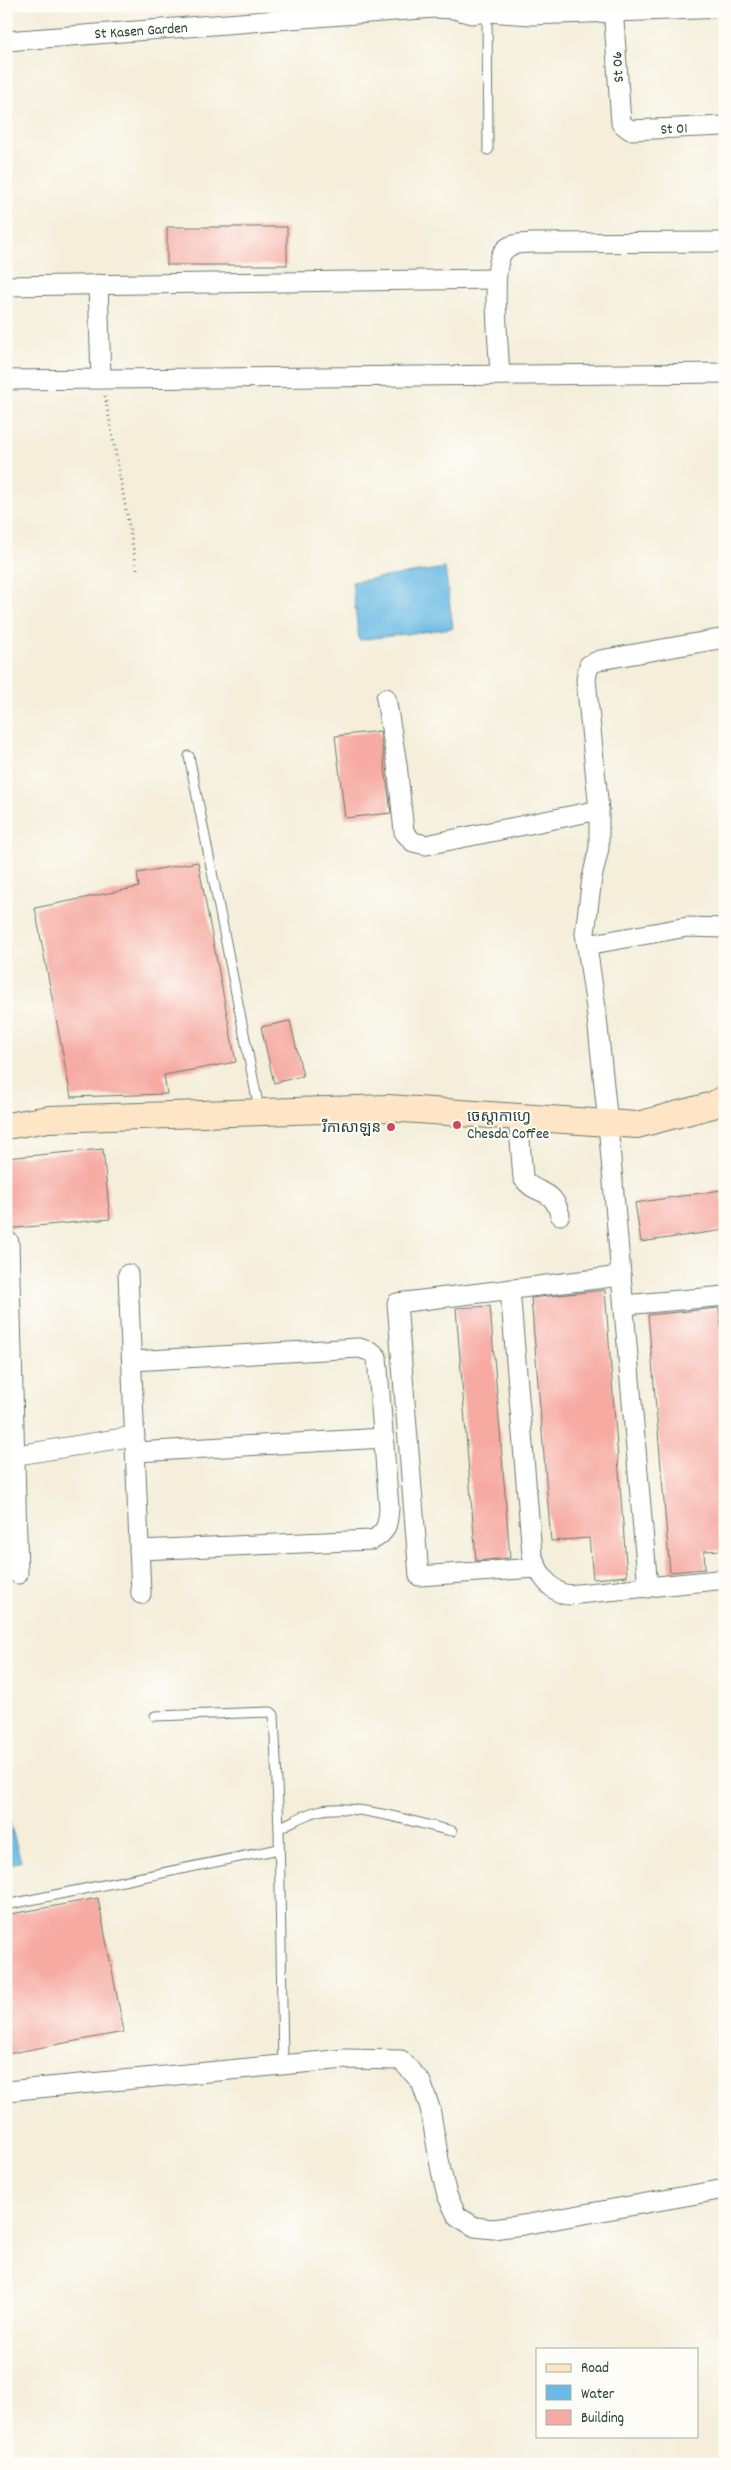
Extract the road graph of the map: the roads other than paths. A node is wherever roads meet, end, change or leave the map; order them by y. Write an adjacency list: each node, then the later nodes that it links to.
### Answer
1 (725, 8): 2 (street, St Kasen Garden)
2 (613, 10): 3 (street, St Kasen Garden); 6 (street, St 06)
3 (475, 11): 4 (street, St Kasen Garden); 7 (lane)
4 (6, 41)
5 (725, 126): 6 (street, St 01)
6 (623, 127)
7 (488, 150)
8 (725, 242): 9 (street)
9 (496, 279): 10 (street); 13 (street)
10 (98, 284): 11 (street); 14 (street)
11 (6, 286)
12 (725, 373): 13 (street)
13 (500, 375): 14 (street)
14 (101, 378): 15 (street)
15 (6, 380)
16 (725, 638): 19 (street)
17 (386, 698): 19 (street)
18 (189, 756): 23 (lane)
19 (599, 810): 21 (street)
20 (725, 928): 21 (street)
21 (587, 945): 25 (street)
22 (725, 1098): 25 (street)
23 (260, 1113): 24 (street); 26 (street)
24 (518, 1116): 25 (street); 27 (street)
25 (608, 1124): 30 (street)
26 (6, 1126)
27 (560, 1215)
28 (9, 1242): 37 (street)
29 (128, 1274): 34 (street)
30 (621, 1276): 31 (street); 33 (street)
31 (510, 1289): 39 (street); 39 (street)
32 (725, 1296): 33 (street)
33 (624, 1305): 42 (street)
34 (132, 1361): 35 (street); 36 (street)
35 (384, 1438): 36 (street); 38 (street)
36 (136, 1444): 37 (street); 38 (street)
37 (11, 1456): 40 (street)
38 (139, 1550): 43 (street)
39 (536, 1568): 42 (street)
40 (18, 1574)
41 (725, 1578): 42 (street)
42 (648, 1588)
43 (141, 1594)
44 (155, 1716): 45 (lane)
45 (279, 1828): 46 (lane); 47 (lane)
46 (452, 1831)
47 (279, 1849): 48 (lane); 49 (lane)
48 (6, 1905)
49 (283, 2066): 50 (street); 51 (street)
50 (6, 2091)
51 (725, 2189)

